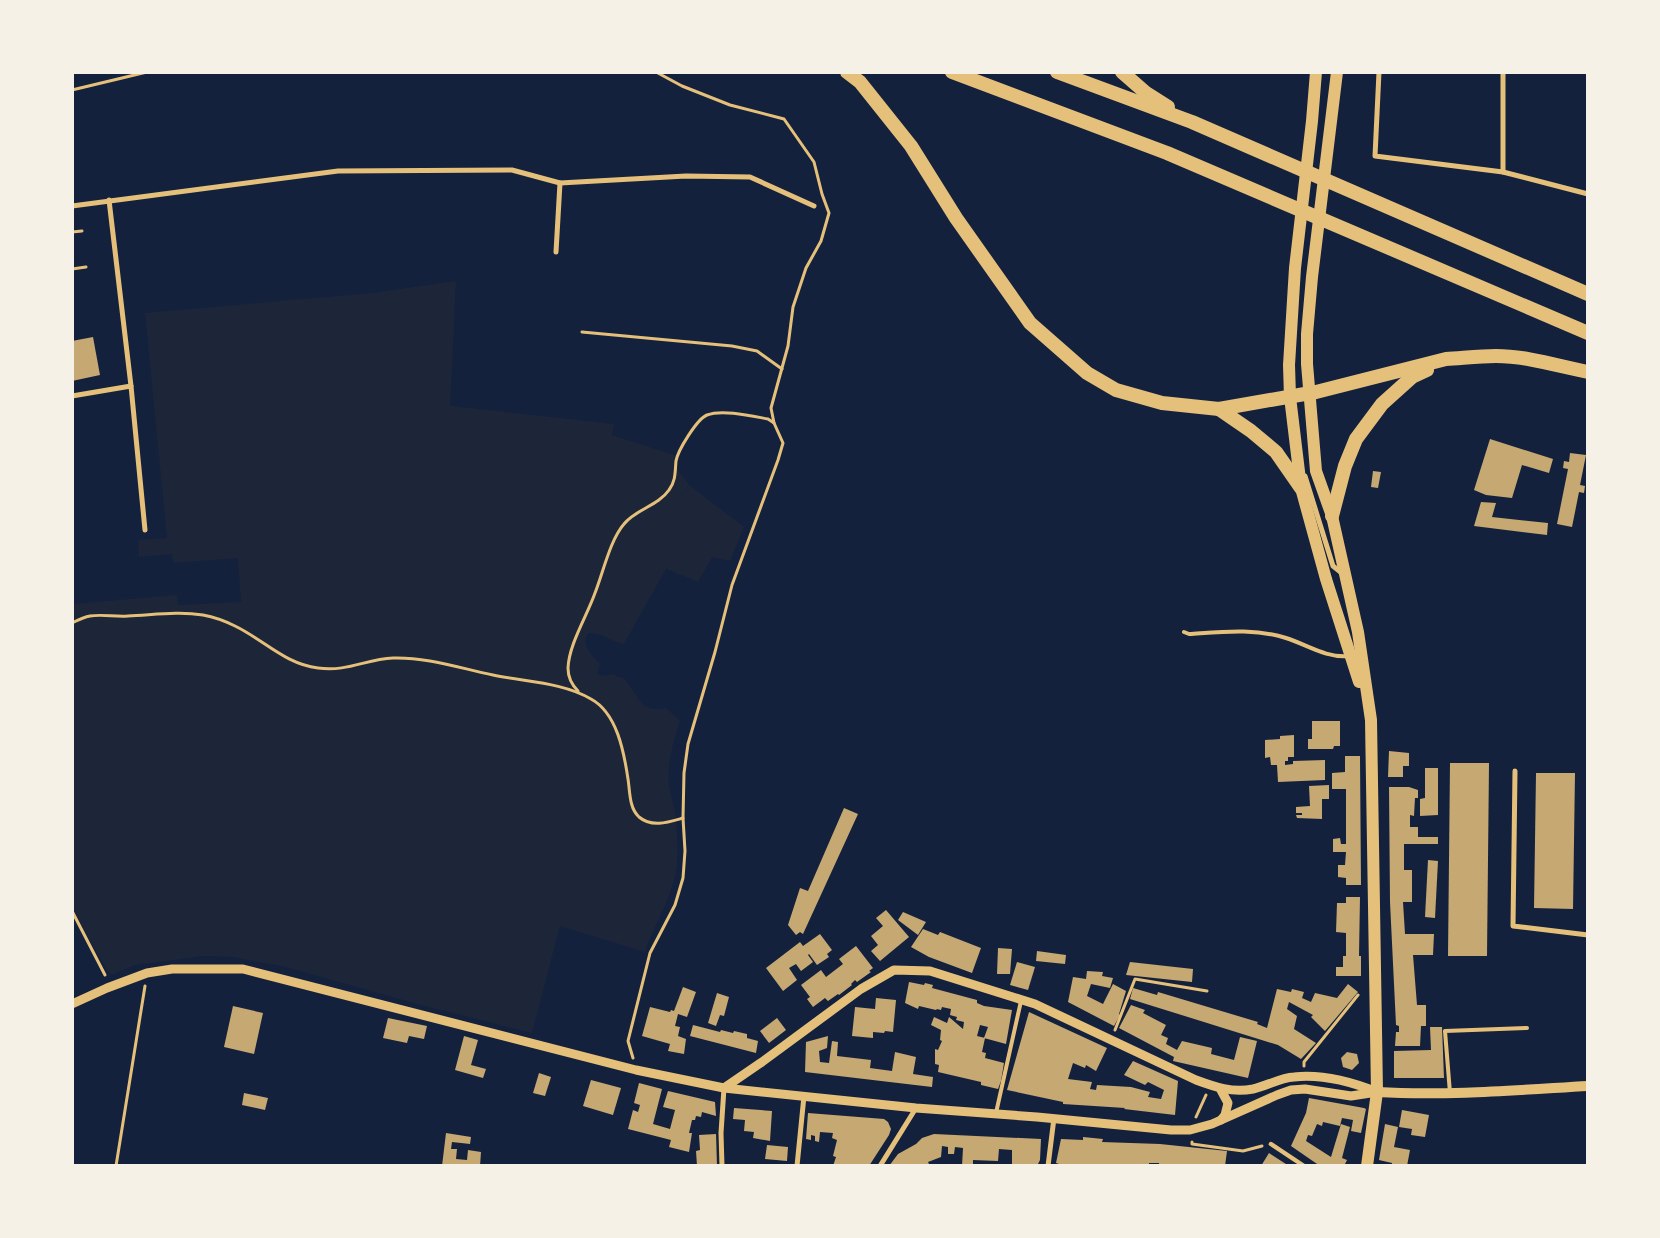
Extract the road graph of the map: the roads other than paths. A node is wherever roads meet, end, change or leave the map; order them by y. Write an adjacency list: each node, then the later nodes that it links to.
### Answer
1 (847, 72): 25 (highway)
2 (952, 72): 18 (highway)
3 (1057, 72): 9 (highway)
4 (1122, 72): 9 (highway)
5 (1316, 72): 24 (main road)
6 (1337, 72): 22 (main road)
7 (1379, 72): 10 (street)
8 (1503, 72): 10 (street)
9 (1192, 122): 17 (highway)
10 (1503, 172): 12 (street)
11 (560, 183): 13 (street); 15 (street); 16 (street)
12 (1588, 194)
13 (108, 200): 14 (street); 21 (street)
14 (72, 206)
15 (814, 206)
16 (556, 252)
17 (1588, 294)
18 (1588, 333)
19 (1446, 360): 20 (highway); 22 (highway); 28 (highway)
20 (1588, 372)
21 (131, 386): 23 (street); 29 (street)
22 (1308, 393): 24 (highway); 28 (main road)
23 (72, 396)
24 (1290, 397): 25 (highway); 26 (main road)
25 (1219, 409): 27 (highway)
26 (1297, 454): 27 (main road); 30 (street)
27 (1301, 488): 32 (main road)
28 (1332, 516): 30 (main road)
29 (145, 530)
30 (1345, 576): 33 (main road)
31 (1184, 632): 32 (lane)
32 (1351, 656): 33 (main road)
33 (1371, 720): 42 (main road)
34 (1515, 771): 35 (street)
35 (1588, 936)
36 (1021, 1000): 40 (street); 41 (street); 46 (lane)
37 (72, 1004): 40 (street)
38 (1527, 1028): 43 (lane)
39 (1588, 1086): 43 (main road)
40 (724, 1088): 44 (street); 51 (street)
41 (1221, 1090): 42 (street); 48 (street)
42 (1378, 1092): 43 (main road); 48 (street); 55 (main road)
43 (1450, 1093)
44 (804, 1096): 45 (street); 52 (street)
45 (916, 1108): 46 (street); 53 (street)
46 (996, 1113): 47 (street)
47 (1054, 1118): 48 (street); 50 (street)
48 (1221, 1121)
49 (1271, 1144): 54 (street)
50 (1050, 1165)
51 (722, 1166)
52 (797, 1166)
53 (880, 1166)
54 (1304, 1166)
55 (1368, 1166)

